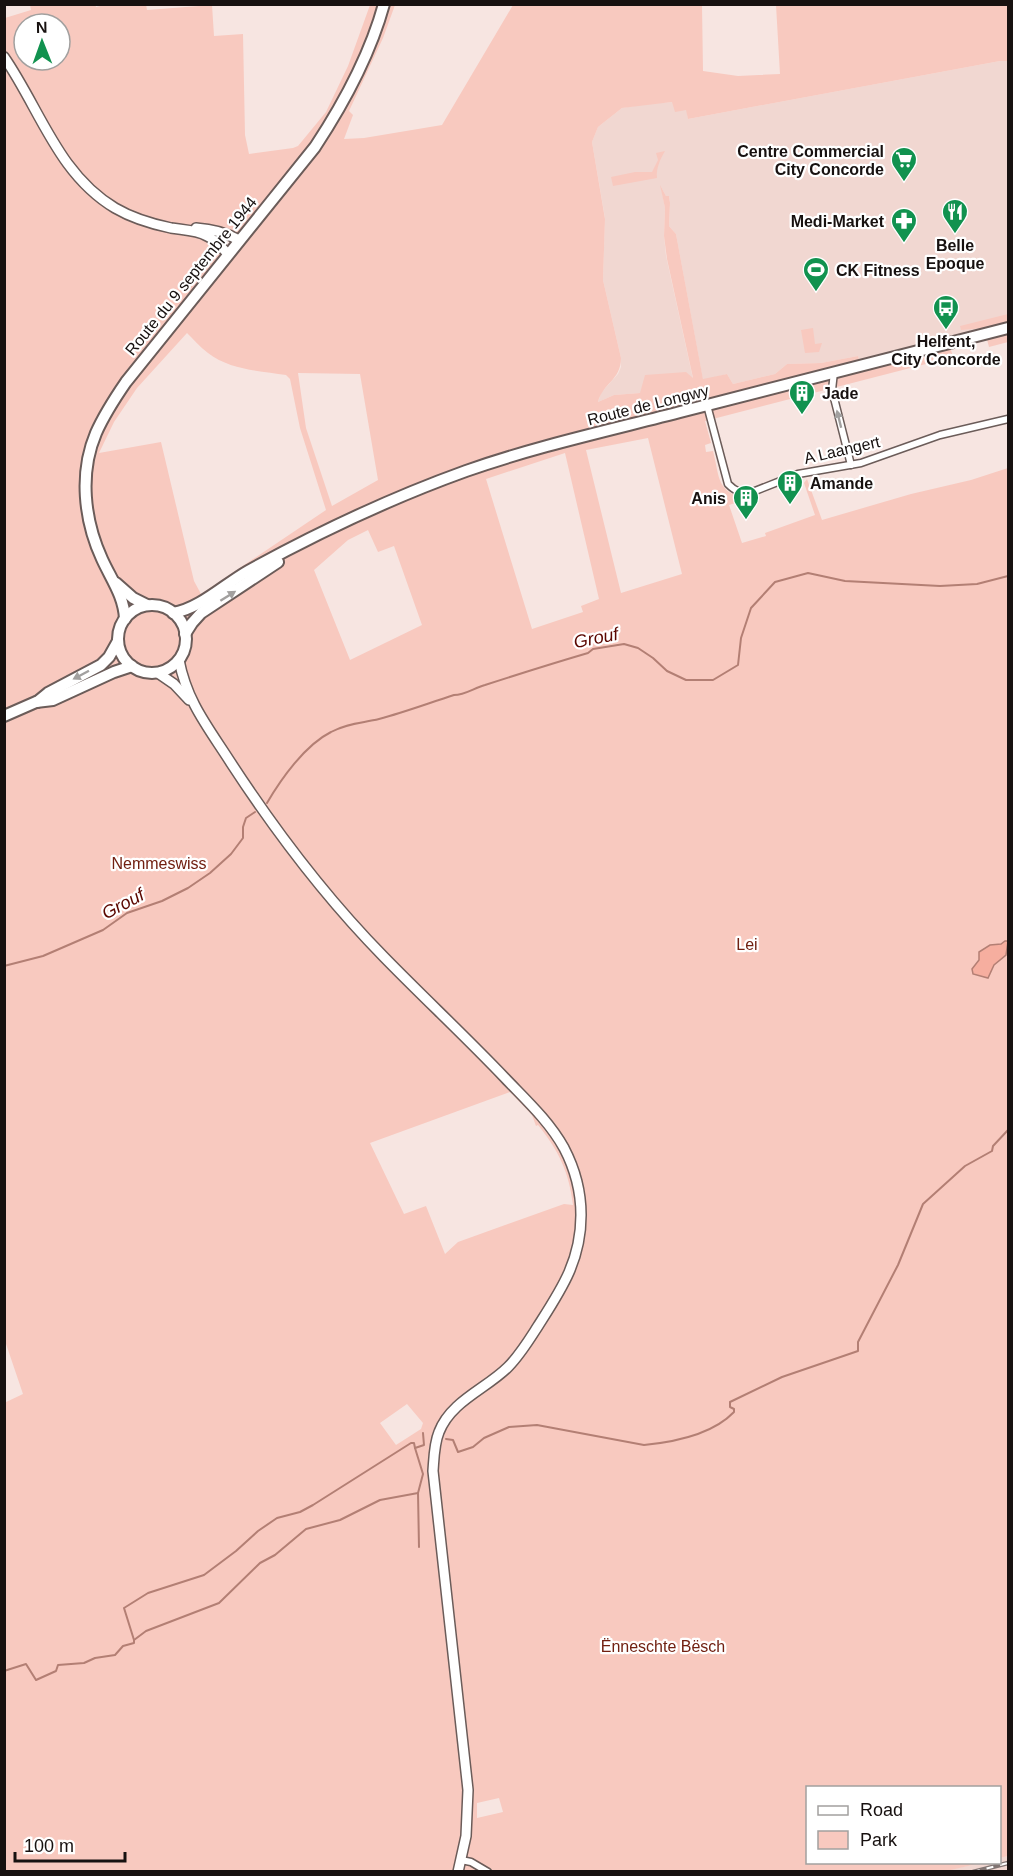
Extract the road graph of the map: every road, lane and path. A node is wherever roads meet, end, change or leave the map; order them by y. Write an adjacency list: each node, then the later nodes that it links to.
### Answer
1 (384, 4): 4 (main road, Route du 9 septembre 1944)
2 (4, 57): 3 (main road)
3 (170, 228): 4 (main road); 5 (main road)
4 (239, 240): 5 (main road, Route du 9 septembre 1944)
5 (228, 254): 12 (main road, Route du 9 septembre 1944)
6 (1008, 328): 7 (main road, Route de Longwy)
7 (834, 372): 8 (main road, Route de Longwy); 10 (street, one-way to 7)
8 (707, 405): 10 (street, A Laangert); 11 (main road, Route de Longwy)
9 (1008, 418): 10 (street, A Laangert)
10 (851, 465)
11 (305, 542): 14 (main road, Route de Longwy); 16 (main road, Route de Longwy, one-way to 11)
12 (114, 581): 13 (main road); 15 (main road, Route du 9 septembre 1944)
13 (147, 605): 14 (main road); 15 (main road)
14 (173, 613): 16 (main road)
15 (125, 619): 17 (main road)
16 (186, 634): 18 (main road)
17 (118, 641): 19 (main road); 21 (main road, one-way to 21)
18 (178, 660): 20 (main road); 22 (main road)
19 (132, 666): 20 (main road); 21 (main road)
20 (158, 673): 22 (main road)
21 (36, 702): 23 (main road)
22 (191, 702): 24 (main road)
23 (4, 716)
24 (461, 1860): 25 (main road); 26 (street)
25 (458, 1872)
26 (488, 1872)

